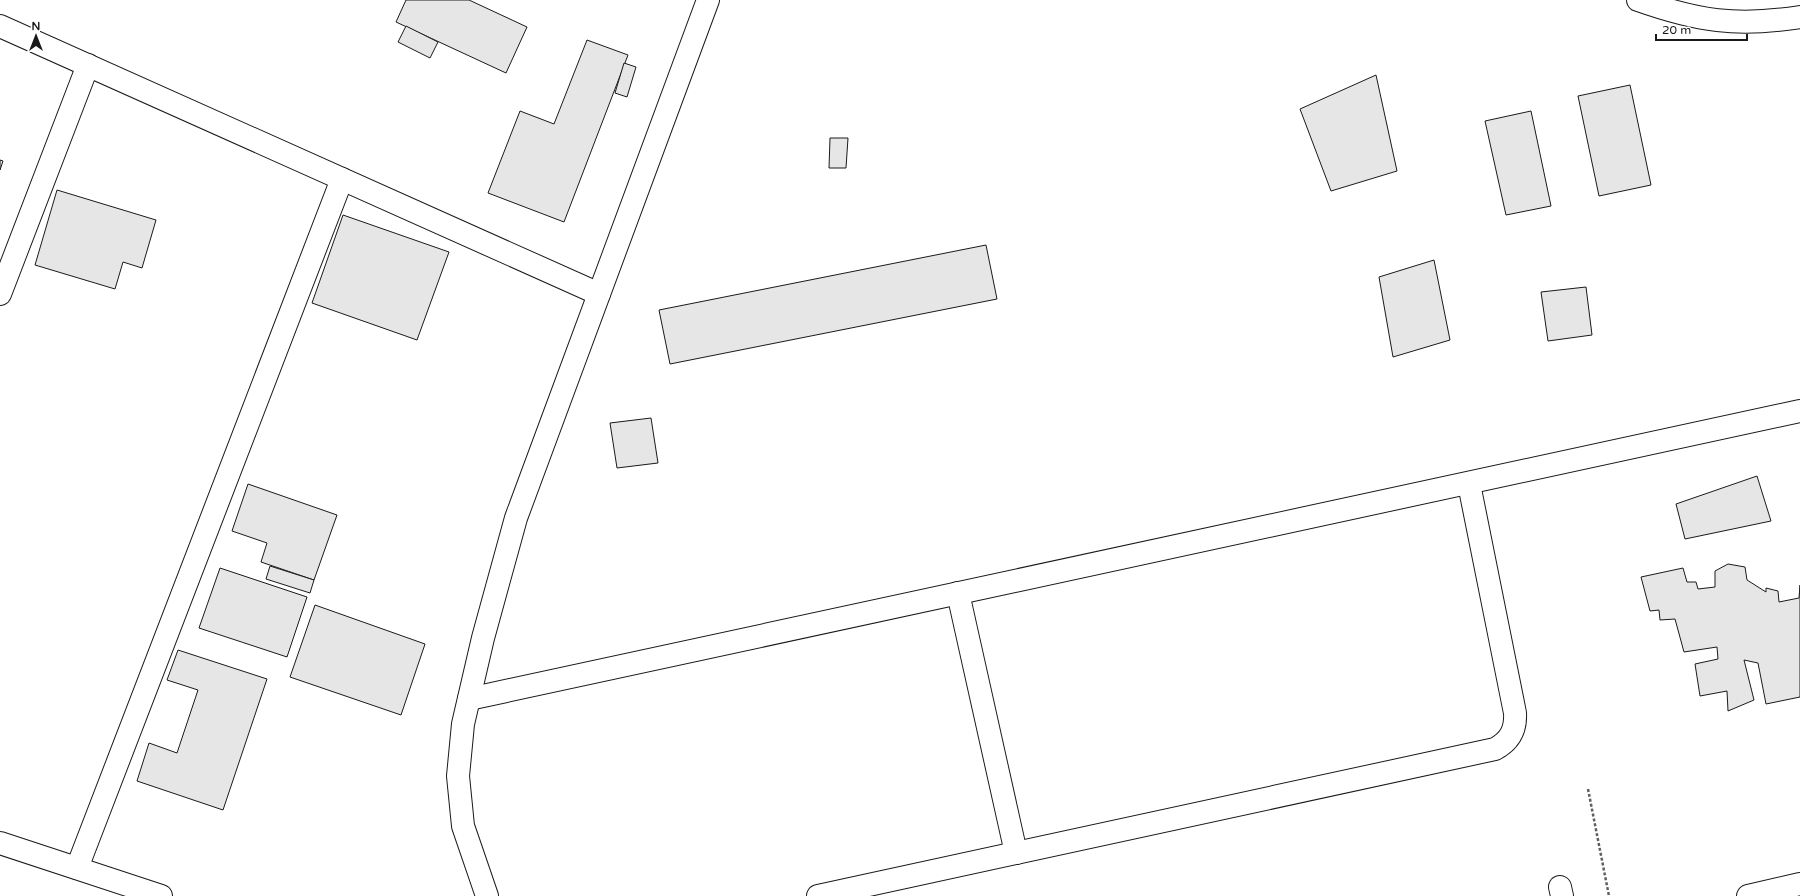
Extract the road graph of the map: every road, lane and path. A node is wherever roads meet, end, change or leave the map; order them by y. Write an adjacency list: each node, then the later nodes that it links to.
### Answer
1 (708, 0): 8 (street)
2 (1638, 0): 3 (street)
3 (1800, 17)
4 (0, 26): 5 (street)
5 (88, 66): 6 (street); 7 (street)
6 (342, 179): 8 (street); 16 (street)
7 (0, 294)
8 (599, 294): 12 (street)
9 (1800, 411): 10 (street)
10 (1469, 484): 11 (street); 15 (street)
11 (958, 593): 12 (street); 15 (street)
12 (469, 699): 19 (street)
13 (1588, 789): 21 (path)
14 (0, 843): 16 (street)
15 (1016, 853): 20 (street)
16 (77, 868): 18 (street)
17 (1800, 884): 22 (street)
18 (161, 896)
19 (487, 896)
20 (818, 896)
21 (1609, 896)
22 (1748, 896)

